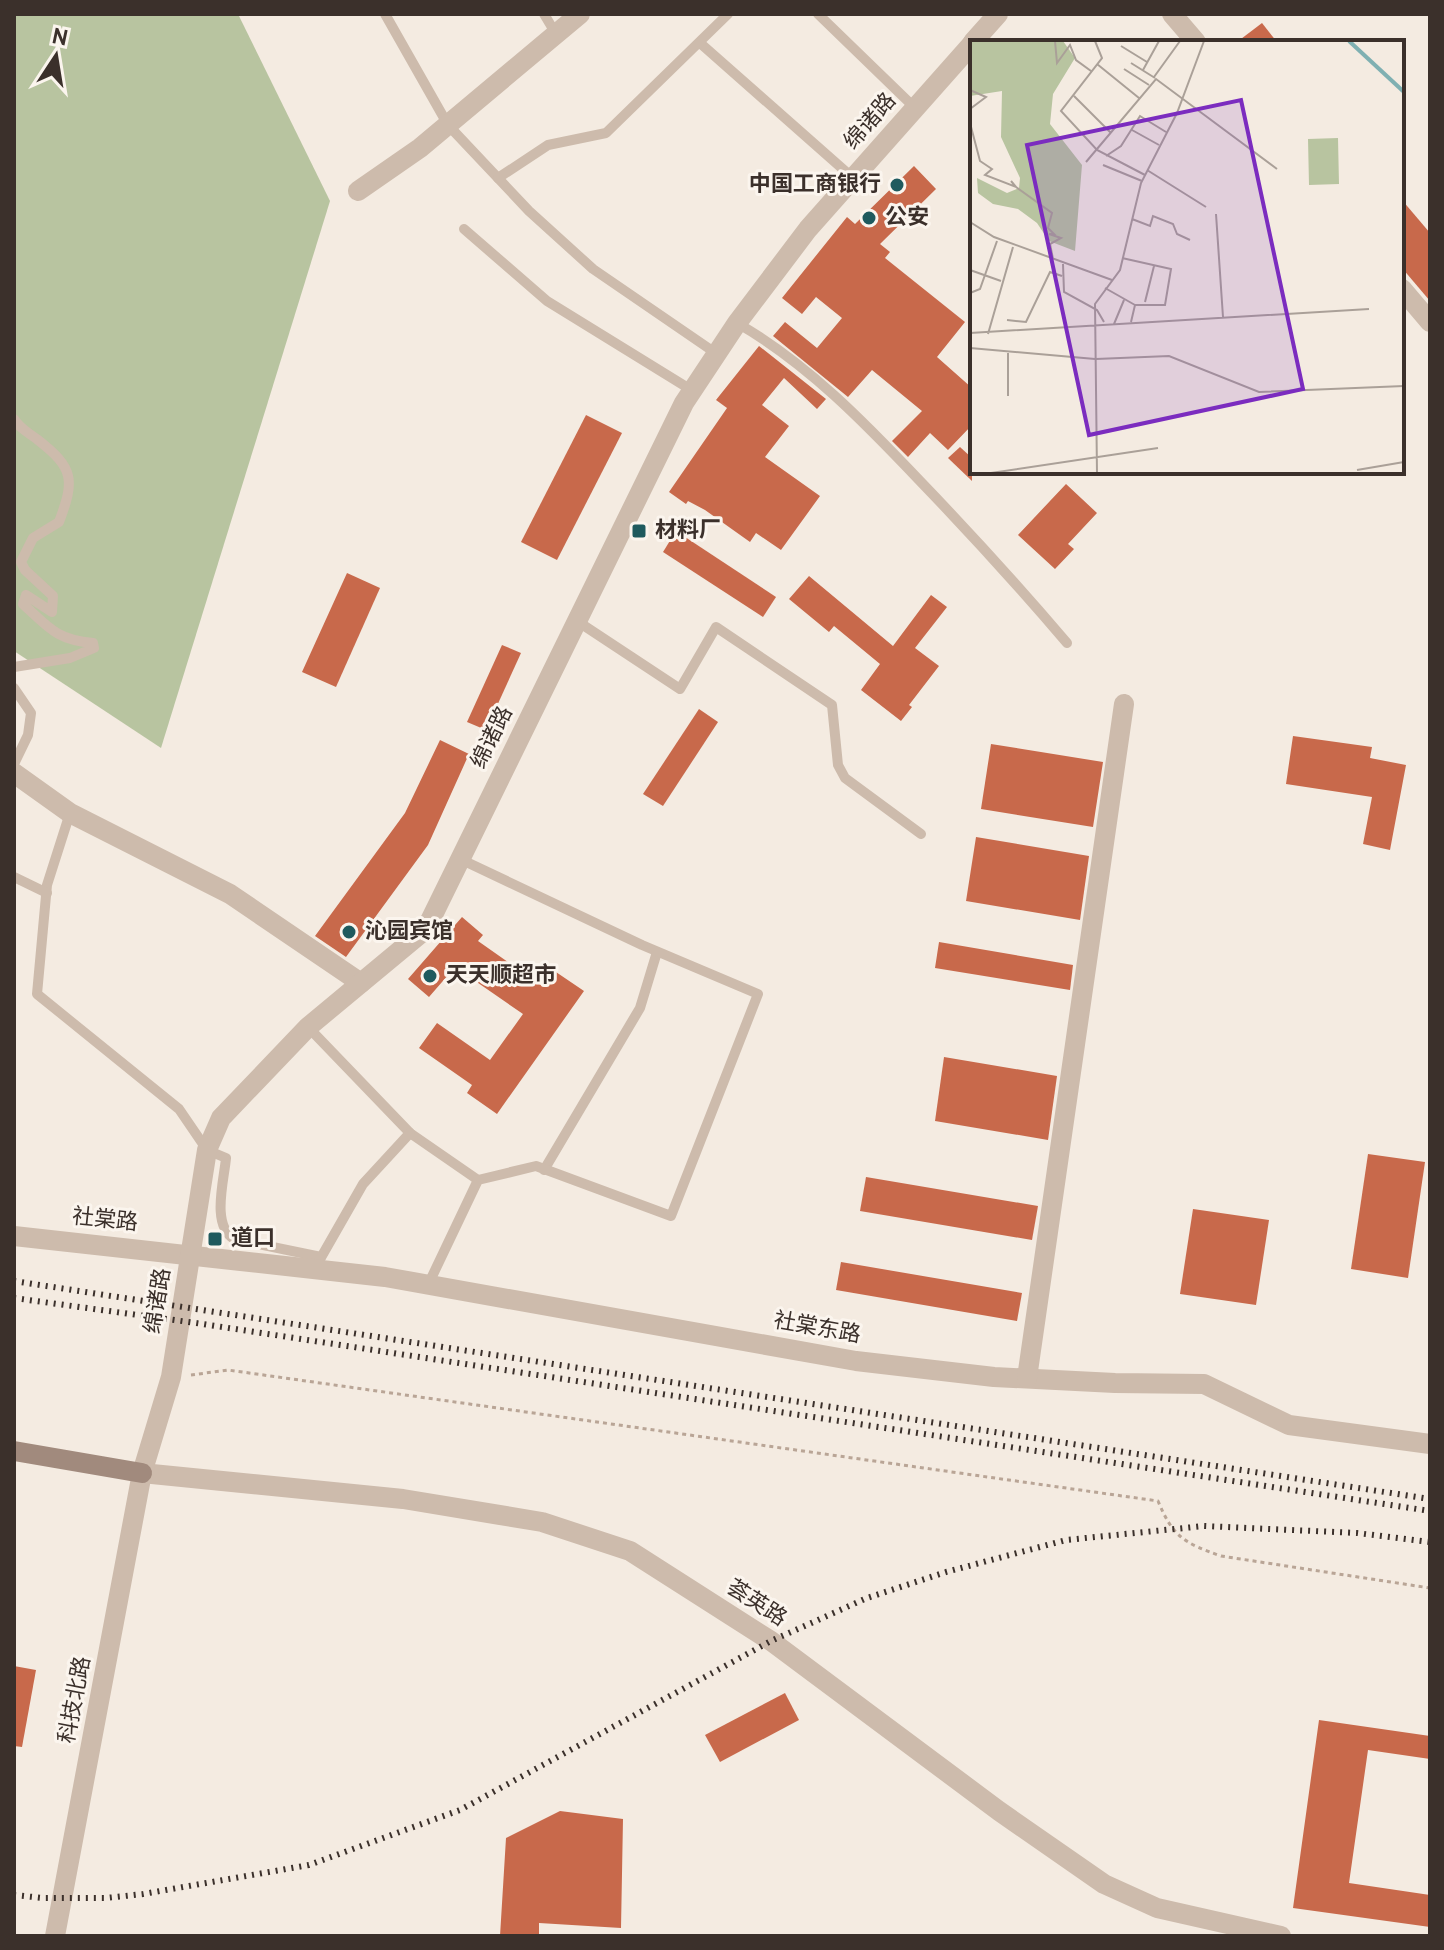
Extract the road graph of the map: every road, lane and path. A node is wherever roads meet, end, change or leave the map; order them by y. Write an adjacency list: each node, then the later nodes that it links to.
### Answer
1 (385, 14): 14 (lane)
2 (544, 14): 8 (lane)
3 (580, 14): 8 (street)
4 (728, 14): 11 (lane)
5 (818, 14): 13 (lane)
6 (998, 14): 9 (street, 绵诸路)
7 (1172, 14): 10 (street)
8 (556, 34): 14 (street)
9 (976, 40)
10 (1194, 40)
11 (700, 43): 15 (lane); 16 (lane)
12 (970, 46): 13 (street, 绵诸路)
13 (915, 108): 16 (street, 绵诸路)
14 (448, 125): 15 (lane); 17 (street)
15 (498, 178): 22 (lane)
16 (853, 178): 21 (street, 绵诸路)
17 (358, 191)
18 (464, 229): 23 (lane)
19 (1404, 291): 20 (street)
20 (1430, 322)
21 (737, 323): 22 (street, 绵诸路); 26 (lane)
22 (717, 354): 23 (street, 绵诸路)
23 (693, 391): 25 (street, 绵诸路)
24 (14, 419): 27 (lane)
25 (577, 621): 33 (lane); 34 (street, 绵诸路)
26 (1067, 643)
27 (14, 667)
28 (14, 688): 30 (lane)
29 (1124, 704): 49 (street)
30 (14, 764)
31 (14, 773): 32 (street)
32 (70, 813): 36 (lane); 38 (street)
33 (921, 834)
34 (460, 859): 37 (lane); 38 (street, 绵诸路)
35 (14, 877): 36 (lane)
36 (47, 893): 41 (lane)
37 (657, 952): 42 (lane); 42 (lane)
38 (361, 983): 39 (street, 绵诸路)
39 (308, 1027): 40 (lane); 41 (street, 绵诸路)
40 (410, 1133): 43 (lane); 46 (lane)
41 (207, 1150): 45 (street, 绵诸路); 46 (lane)
42 (544, 1170): 43 (lane)
43 (478, 1180): 47 (lane)
44 (14, 1236): 45 (street, 社棠路)
45 (191, 1255): 46 (street, 社棠东路); 48 (street, 绵诸路)
46 (318, 1263): 47 (street, 社棠东路)
47 (428, 1285): 49 (street, 社棠东路)
48 (171, 1377): 52 (street, 绵诸路); 53 (path)
49 (1027, 1378): 50 (street, 社棠东路)
50 (1430, 1444)
51 (14, 1451): 52 (main road)
52 (142, 1473): 54 (street, 科技北路); 55 (street, 荟英路)
53 (1430, 1588)
54 (55, 1936)
55 (1281, 1936)

